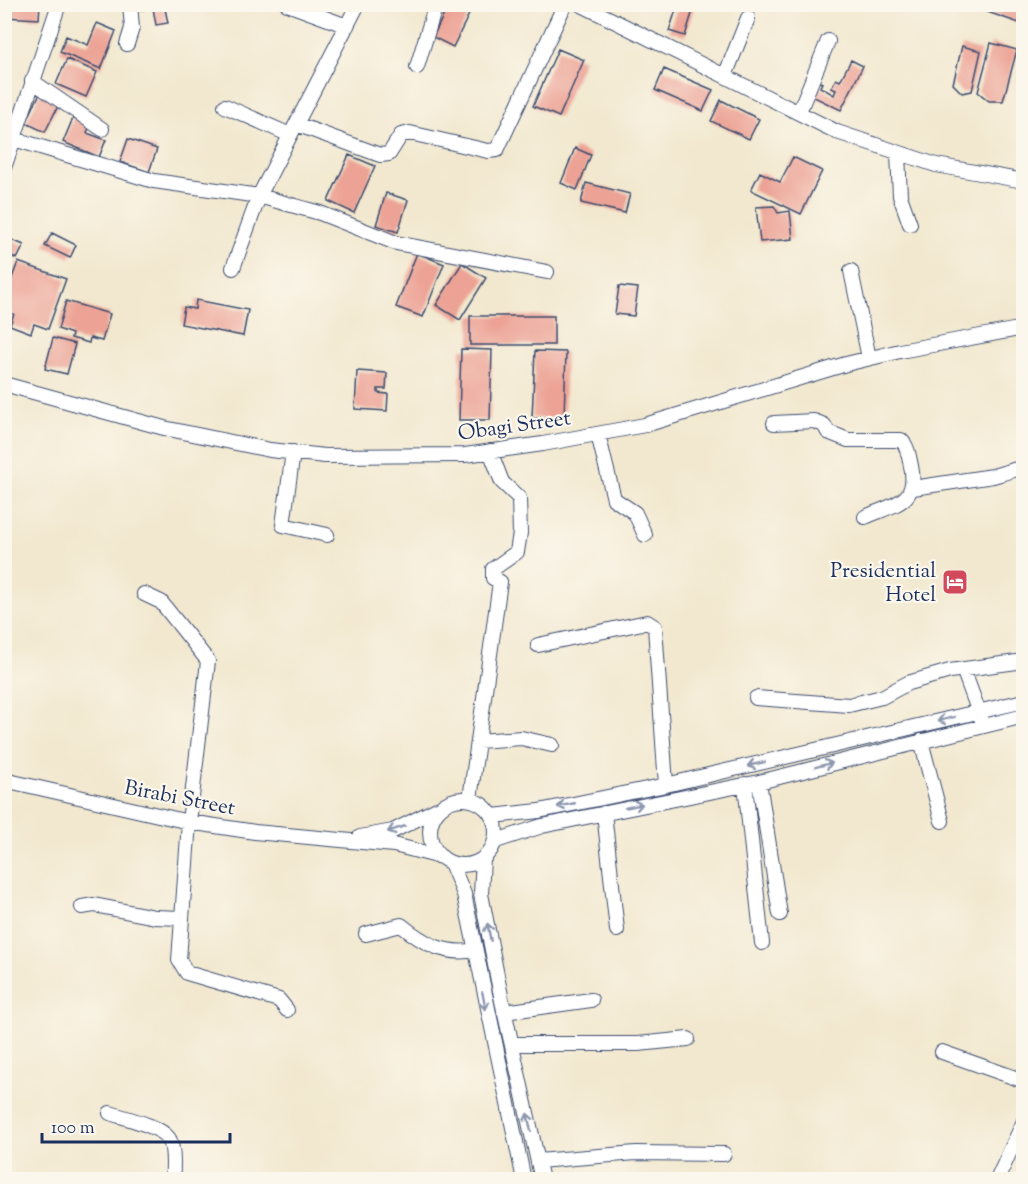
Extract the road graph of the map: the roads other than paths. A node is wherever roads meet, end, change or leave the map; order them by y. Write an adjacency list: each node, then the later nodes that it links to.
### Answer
1 (59, 4): 14 (street)
2 (130, 4): 11 (street)
3 (287, 4): 9 (street)
4 (358, 4): 9 (street)
5 (436, 4): 12 (street)
6 (565, 4): 18 (street)
7 (580, 4): 13 (street)
8 (748, 18): 13 (street)
9 (347, 26): 18 (street)
10 (828, 41): 16 (street)
11 (127, 44)
12 (417, 67)
13 (725, 76): 16 (street)
14 (32, 81): 17 (street); 19 (street)
15 (225, 106): 18 (street)
16 (799, 112): 20 (street)
17 (102, 129)
18 (293, 129): 23 (street)
19 (9, 137): 21 (street); 23 (street)
20 (897, 154): 22 (street); 24 (street)
21 (4, 168)
22 (1023, 181)
23 (259, 196): 25 (street); 27 (street)
24 (910, 224)
25 (233, 268)
26 (851, 271): 29 (street)
27 (547, 272)
28 (1023, 328): 29 (street, Obagi Street)
29 (869, 358): 32 (street, Obagi Street)
30 (4, 384): 34 (street, Obagi Street)
31 (774, 423): 36 (street)
32 (598, 434): 33 (street, Obagi Street); 39 (street)
33 (490, 451): 34 (street, Obagi Street); 49 (street)
34 (293, 452): 38 (street)
35 (1023, 467): 36 (street)
36 (913, 488): 37 (street)
37 (865, 517)
38 (327, 535)
39 (645, 535)
40 (144, 594): 60 (street)
41 (538, 645): 54 (street)
42 (1023, 661): 43 (street)
43 (963, 669): 44 (street); 46 (street)
44 (756, 698)
45 (1023, 701): 46 (street)
46 (979, 710): 48 (street); 54 (street, one-way to 54)
47 (1023, 716): 48 (street)
48 (982, 726): 50 (street)
49 (478, 741): 51 (street); 55 (street)
50 (921, 741): 53 (street, one-way to 50); 59 (street)
51 (552, 745)
52 (4, 780): 60 (street, Birabi Street)
53 (752, 783): 57 (street, one-way to 53); 66 (street); 70 (street)
54 (666, 785): 58 (street, one-way to 58)
55 (470, 799): 56 (street); 58 (street)
56 (440, 808): 61 (street, one-way to 61); 64 (street)
57 (604, 813): 62 (street); 68 (street)
58 (493, 816): 62 (street)
59 (942, 821)
60 (189, 822): 61 (street, Birabi Street); 67 (street)
61 (349, 839): 64 (street)
62 (496, 841): 63 (street)
63 (483, 859): 64 (street); 74 (street, one-way to 63)
64 (446, 860): 71 (street)
65 (82, 907): 67 (street)
66 (780, 914)
67 (182, 918): 73 (street)
68 (617, 930)
69 (366, 934): 71 (street)
70 (762, 943)
71 (475, 950): 84 (street, one-way to 84)
72 (591, 1000): 74 (street)
73 (287, 1010)
74 (504, 1011): 76 (street)
75 (687, 1039): 76 (street)
76 (512, 1044): 82 (street, one-way to 76)
77 (942, 1052): 78 (street)
78 (1023, 1081)
79 (111, 1113): 83 (street)
80 (1023, 1121): 86 (street)
81 (724, 1154): 82 (street)
82 (538, 1161): 85 (street)
83 (173, 1179)
84 (524, 1179)
85 (542, 1179)
86 (997, 1179)

